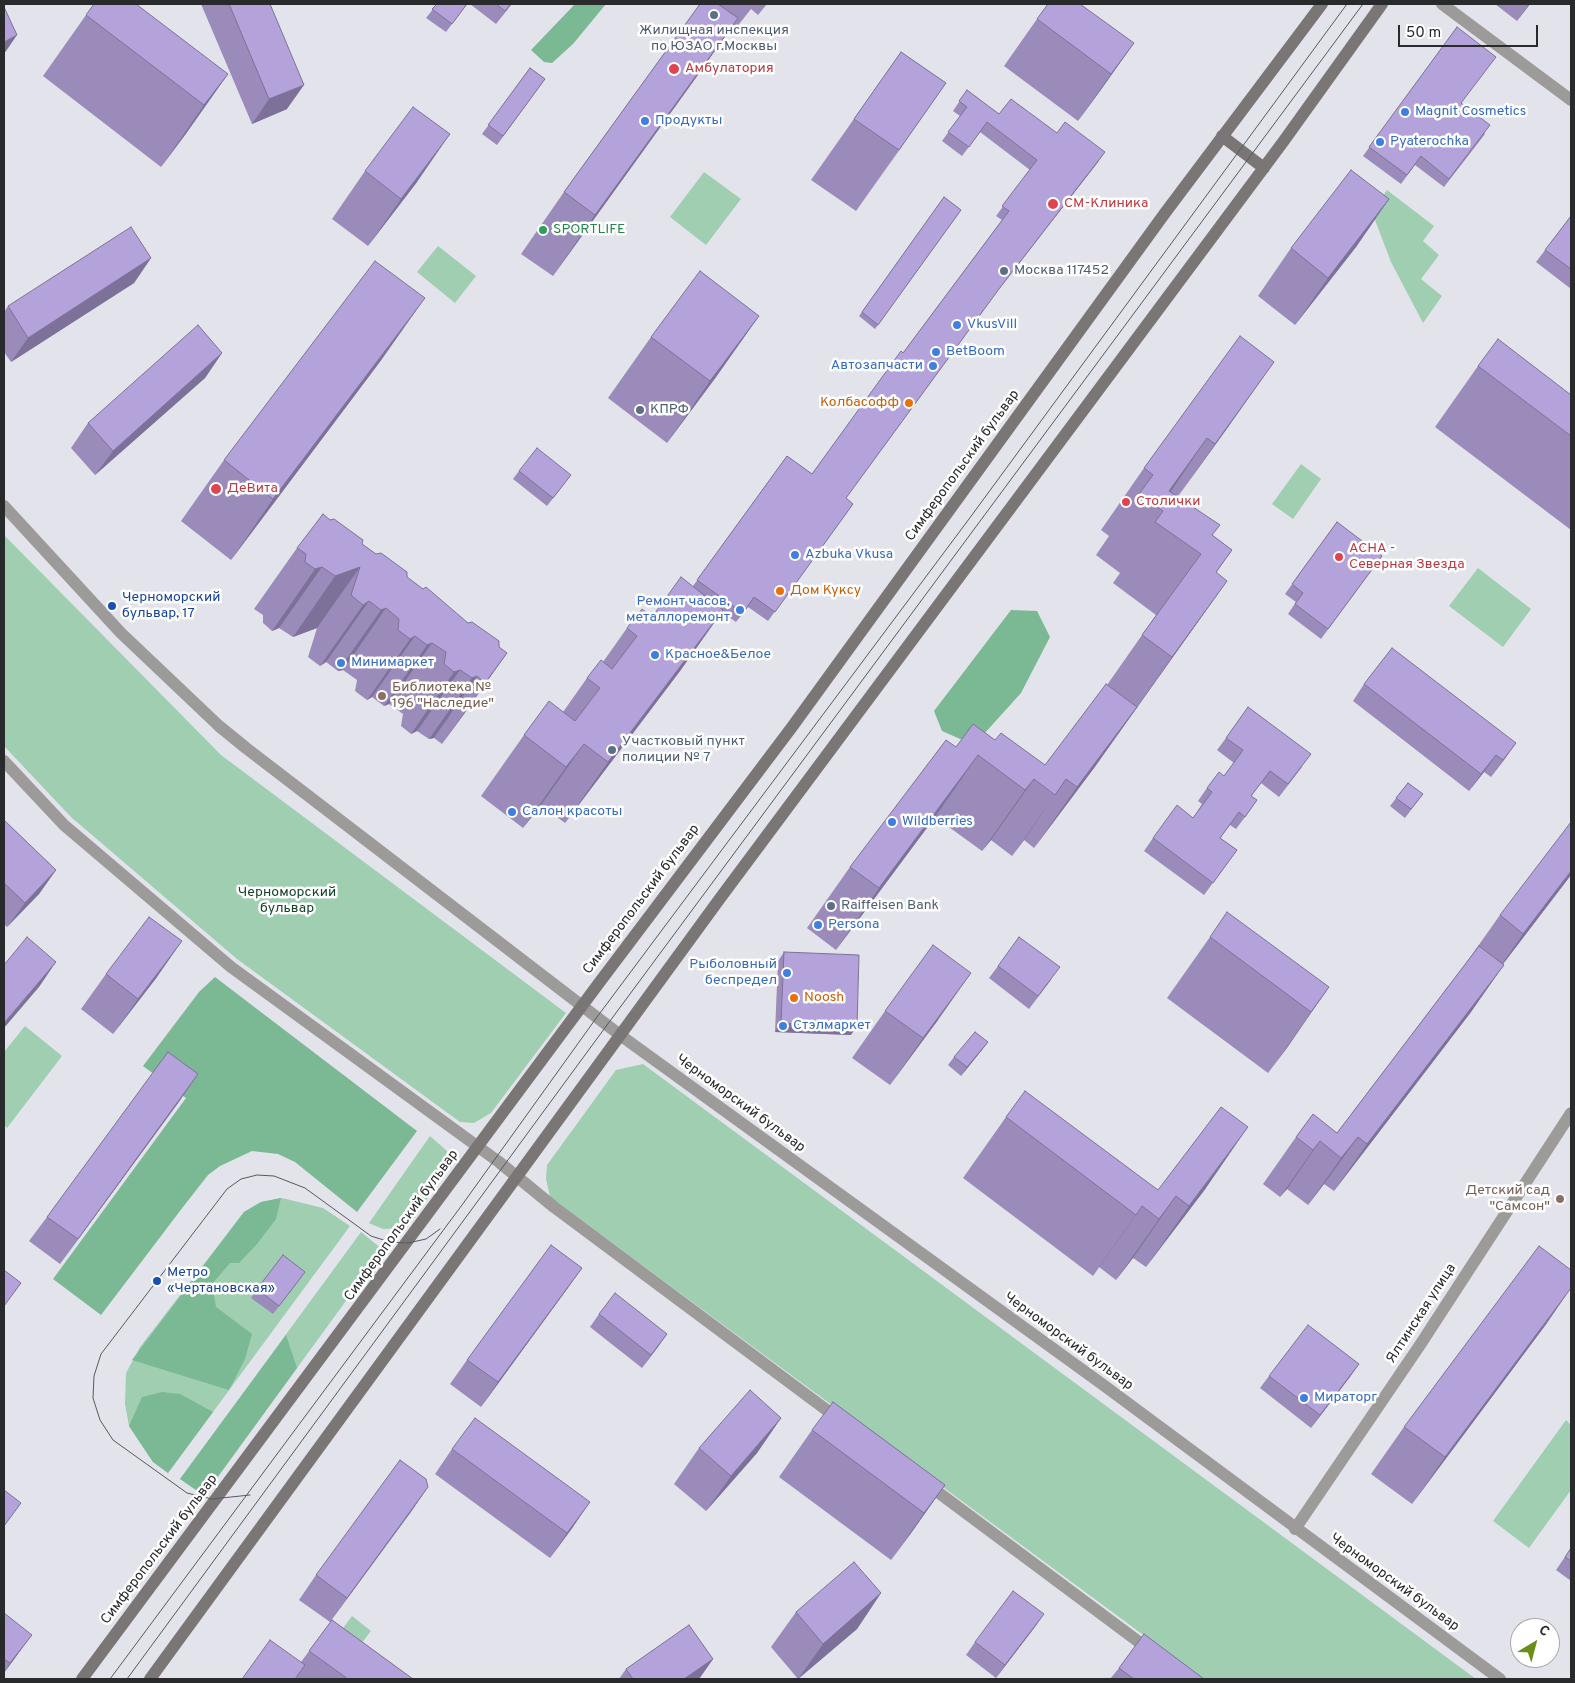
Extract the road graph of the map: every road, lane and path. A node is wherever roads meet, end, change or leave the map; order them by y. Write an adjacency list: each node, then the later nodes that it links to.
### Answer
1 (1322, 4): 5 (main road, Симферопольский бульвар)
2 (1382, 4): 6 (main road)
3 (1442, 4): 4 (street)
4 (1571, 100)
5 (1222, 136): 6 (main road); 9 (main road, Симферопольский бульвар)
6 (1264, 168): 10 (main road)
7 (4, 506): 9 (street, Черноморский бульвар)
8 (4, 761): 12 (street)
9 (582, 1006): 10 (street, Черноморский бульвар); 12 (main road, Симферопольский бульвар)
10 (620, 1035): 13 (main road); 16 (street, Черноморский бульвар)
11 (1571, 1113): 16 (street, Ялтинская улица)
12 (478, 1148): 13 (street); 18 (main road, Симферопольский бульвар)
13 (518, 1177): 14 (street); 19 (main road)
14 (853, 1429)
15 (916, 1476): 17 (street)
16 (1295, 1529): 20 (street, Черноморский бульвар)
17 (1160, 1657)
18 (82, 1679)
19 (150, 1679)
20 (1500, 1679)

